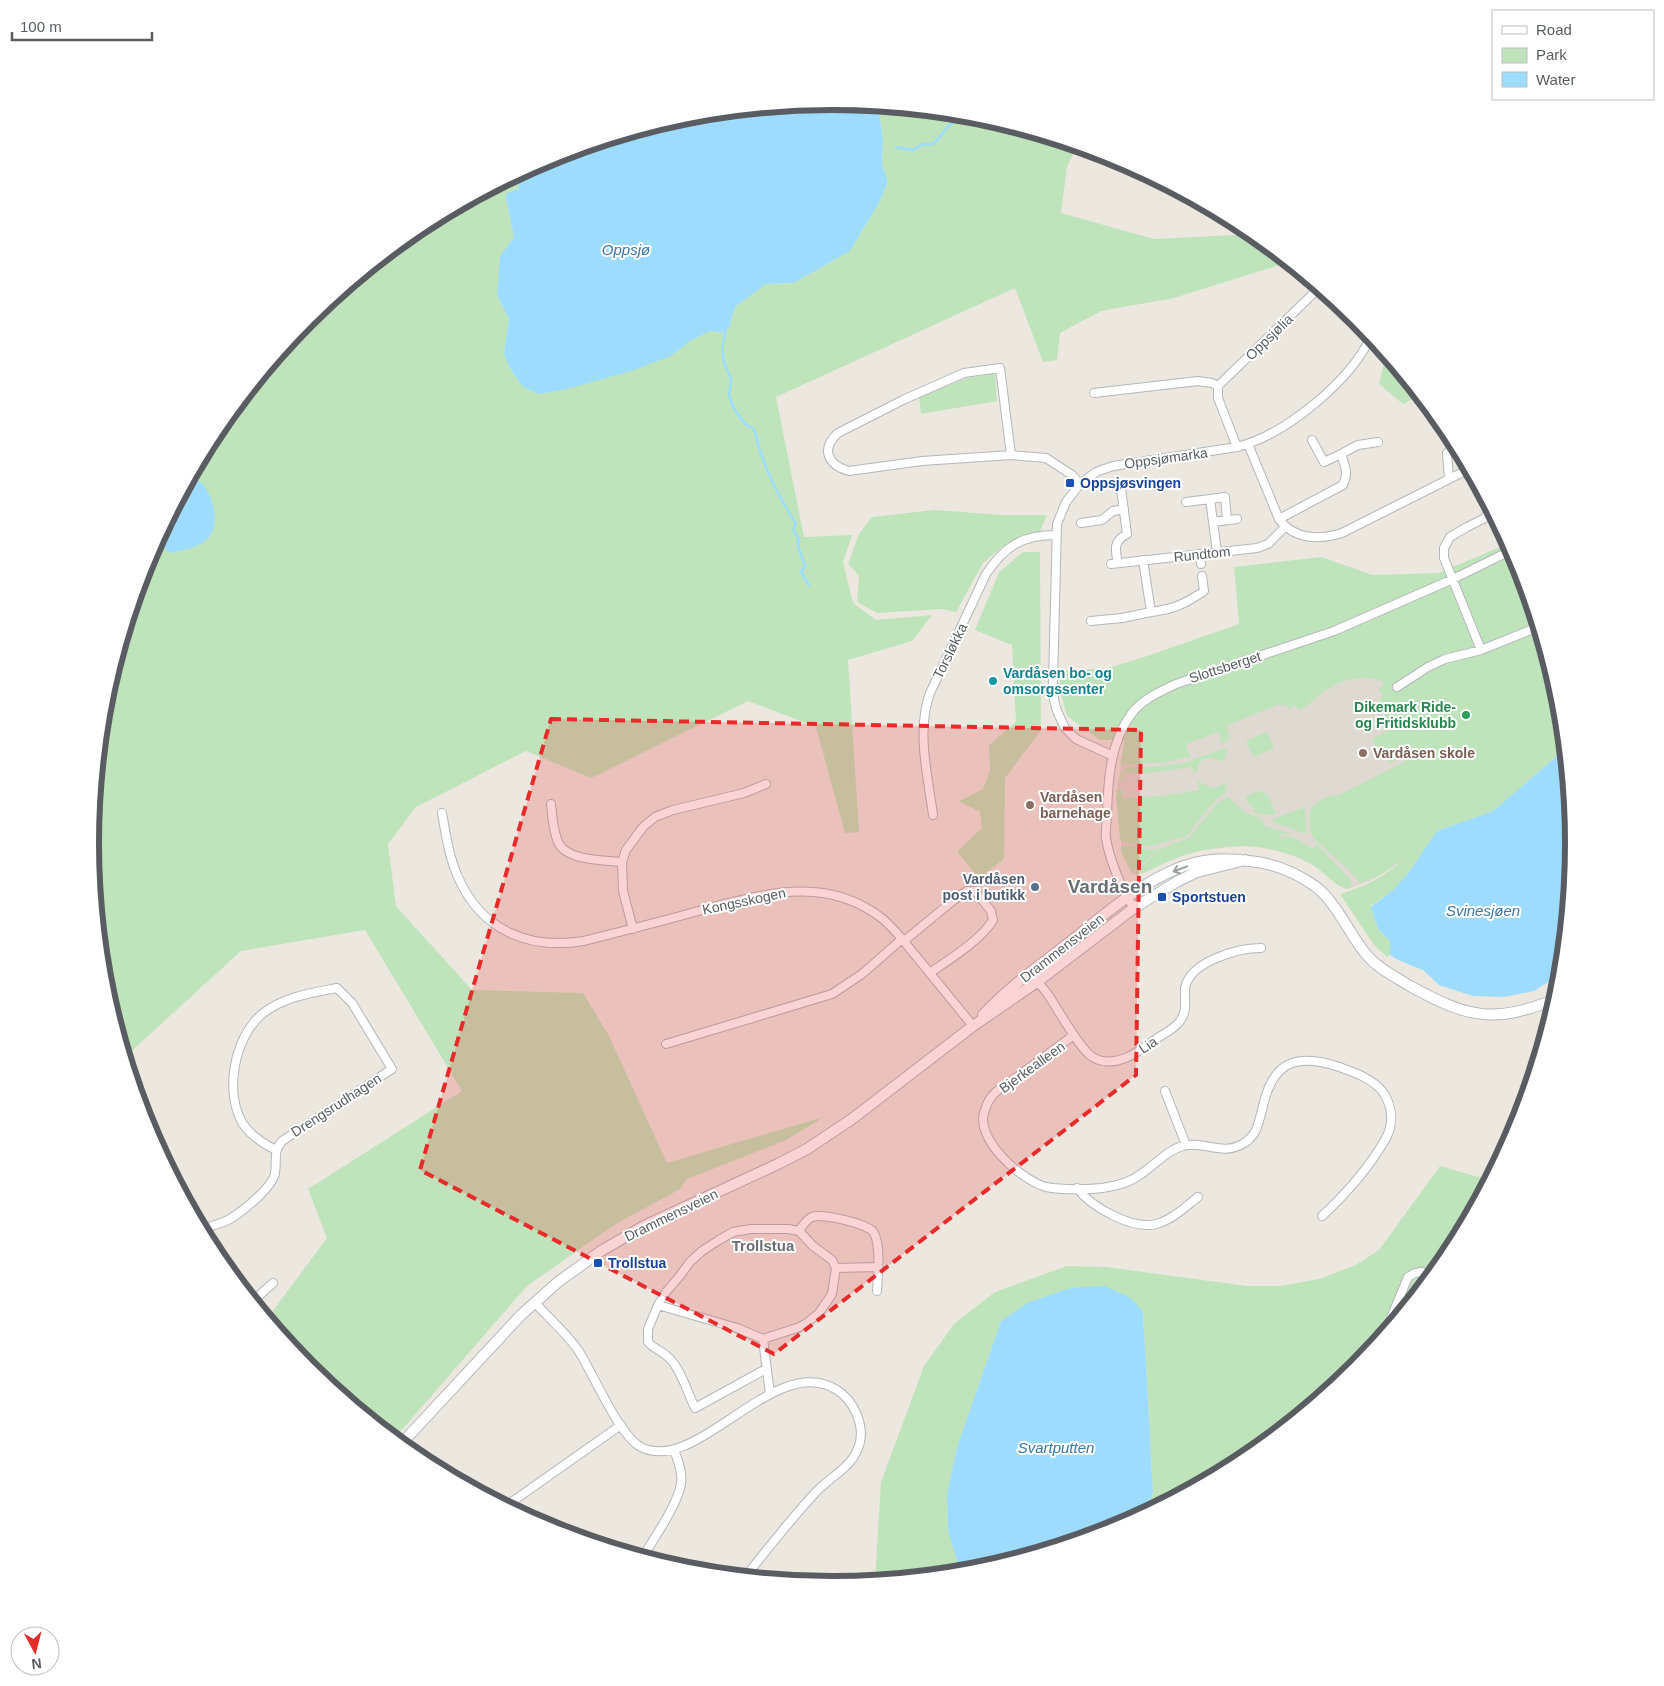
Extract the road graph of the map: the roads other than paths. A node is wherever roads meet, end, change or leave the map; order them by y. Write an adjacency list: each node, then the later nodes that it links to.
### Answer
1 (1315, 292): 3 (street, Oppsjølia)
2 (1367, 343): 7 (street, Oppsjømarka)
3 (1218, 386): 4 (street); 8 (street)
4 (1094, 393)
5 (1312, 440): 12 (street)
6 (1378, 442): 10 (street)
7 (1248, 444): 8 (street, Oppsjømarka); 23 (street)
8 (1237, 447): 16 (street, Oppsjømarka)
9 (1450, 450): 15 (street)
10 (1341, 454): 12 (street); 23 (street)
11 (1011, 456): 11 (street); 16 (street)
12 (1324, 462): 13 (street)
13 (1328, 471)
14 (1464, 471): 15 (street)
15 (1449, 479): 27 (street)
16 (1080, 484): 28 (street, Oppsjømarka)
17 (1121, 489): 20 (street)
18 (1210, 499): 19 (street); 24 (street); 25 (street)
19 (1186, 502)
20 (1124, 509): 26 (street); 32 (street, Rundtom)
21 (1487, 514): 35 (street)
22 (1237, 519): 24 (street)
23 (1279, 519): 27 (street)
24 (1227, 520): 25 (street)
25 (1213, 522): 29 (street)
26 (1081, 523)
27 (1285, 527): 29 (street, Rundtom)
28 (1056, 535): 41 (street, Oppsjømarka); 45 (street, Torsløkka)
29 (1217, 552): 31 (street, Rundtom)
30 (1505, 553): 35 (street, Slottsberget)
31 (1199, 554): 32 (street, Rundtom); 33 (street)
32 (1143, 560): 36 (street)
33 (1201, 564)
34 (1202, 576): 36 (street)
35 (1452, 579): 39 (street); 41 (street, Slottsberget)
36 (1151, 612): 37 (street)
37 (1091, 621)
38 (1532, 628): 39 (street)
39 (1481, 650): 40 (street)
40 (1397, 687)
41 (1113, 756): 48 (street, Slottsberget)
42 (766, 784): 47 (street)
43 (551, 804): 47 (street)
44 (442, 813): 50 (street, Kongsskogen)
45 (933, 815)
46 (1245, 860): 48 (main road, Drammensveien, one-way to 48); 49 (main road, Drammensveien); 56 (main road, Drammensveien)
47 (622, 862): 50 (street)
48 (1127, 898): 49 (street, Slottsberget); 54 (main road, Drammensveien)
49 (1134, 908): 55 (main road, Drammensveien)
50 (633, 928): 51 (street, Kongsskogen)
51 (903, 940): 53 (street, Kongsskogen); 53 (street); 59 (street)
52 (1261, 948): 58 (street, Lia)
53 (931, 972): 57 (street, Kongsskogen)
54 (1030, 973): 55 (street, Lia); 57 (main road, Drammensveien)
55 (1037, 982): 57 (main road, Drammensveien); 58 (street, Lia)
56 (1547, 1001)
57 (972, 1026): 74 (main road, Drammensveien)
58 (1074, 1035): 63 (street, Bjerkealleen)
59 (666, 1044)
60 (1165, 1091): 61 (street)
61 (1186, 1145): 63 (street, Bjerkealleen); 65 (street)
62 (276, 1150): 62 (street, Drengsrudhagen); 66 (street)
63 (1077, 1188): 64 (street)
64 (1198, 1197)
65 (1322, 1216)
66 (208, 1227)
67 (799, 1231): 68 (street); 69 (street); 75 (street)
68 (878, 1267): 69 (street); 72 (street)
69 (836, 1268): 77 (street)
70 (1424, 1275): 76 (street)
71 (273, 1283): 73 (street)
72 (878, 1291)
73 (257, 1297)
74 (535, 1302): 80 (street); 81 (main road, Drammensveien)
75 (658, 1305): 77 (street); 78 (street)
76 (1392, 1315)
77 (763, 1339): 78 (street)
78 (766, 1369): 79 (street)
79 (770, 1394): 82 (street); 85 (street)
80 (621, 1426): 82 (street); 83 (street)
81 (405, 1439)
82 (674, 1450): 84 (street)
83 (511, 1502)
84 (646, 1552)
85 (750, 1571)

